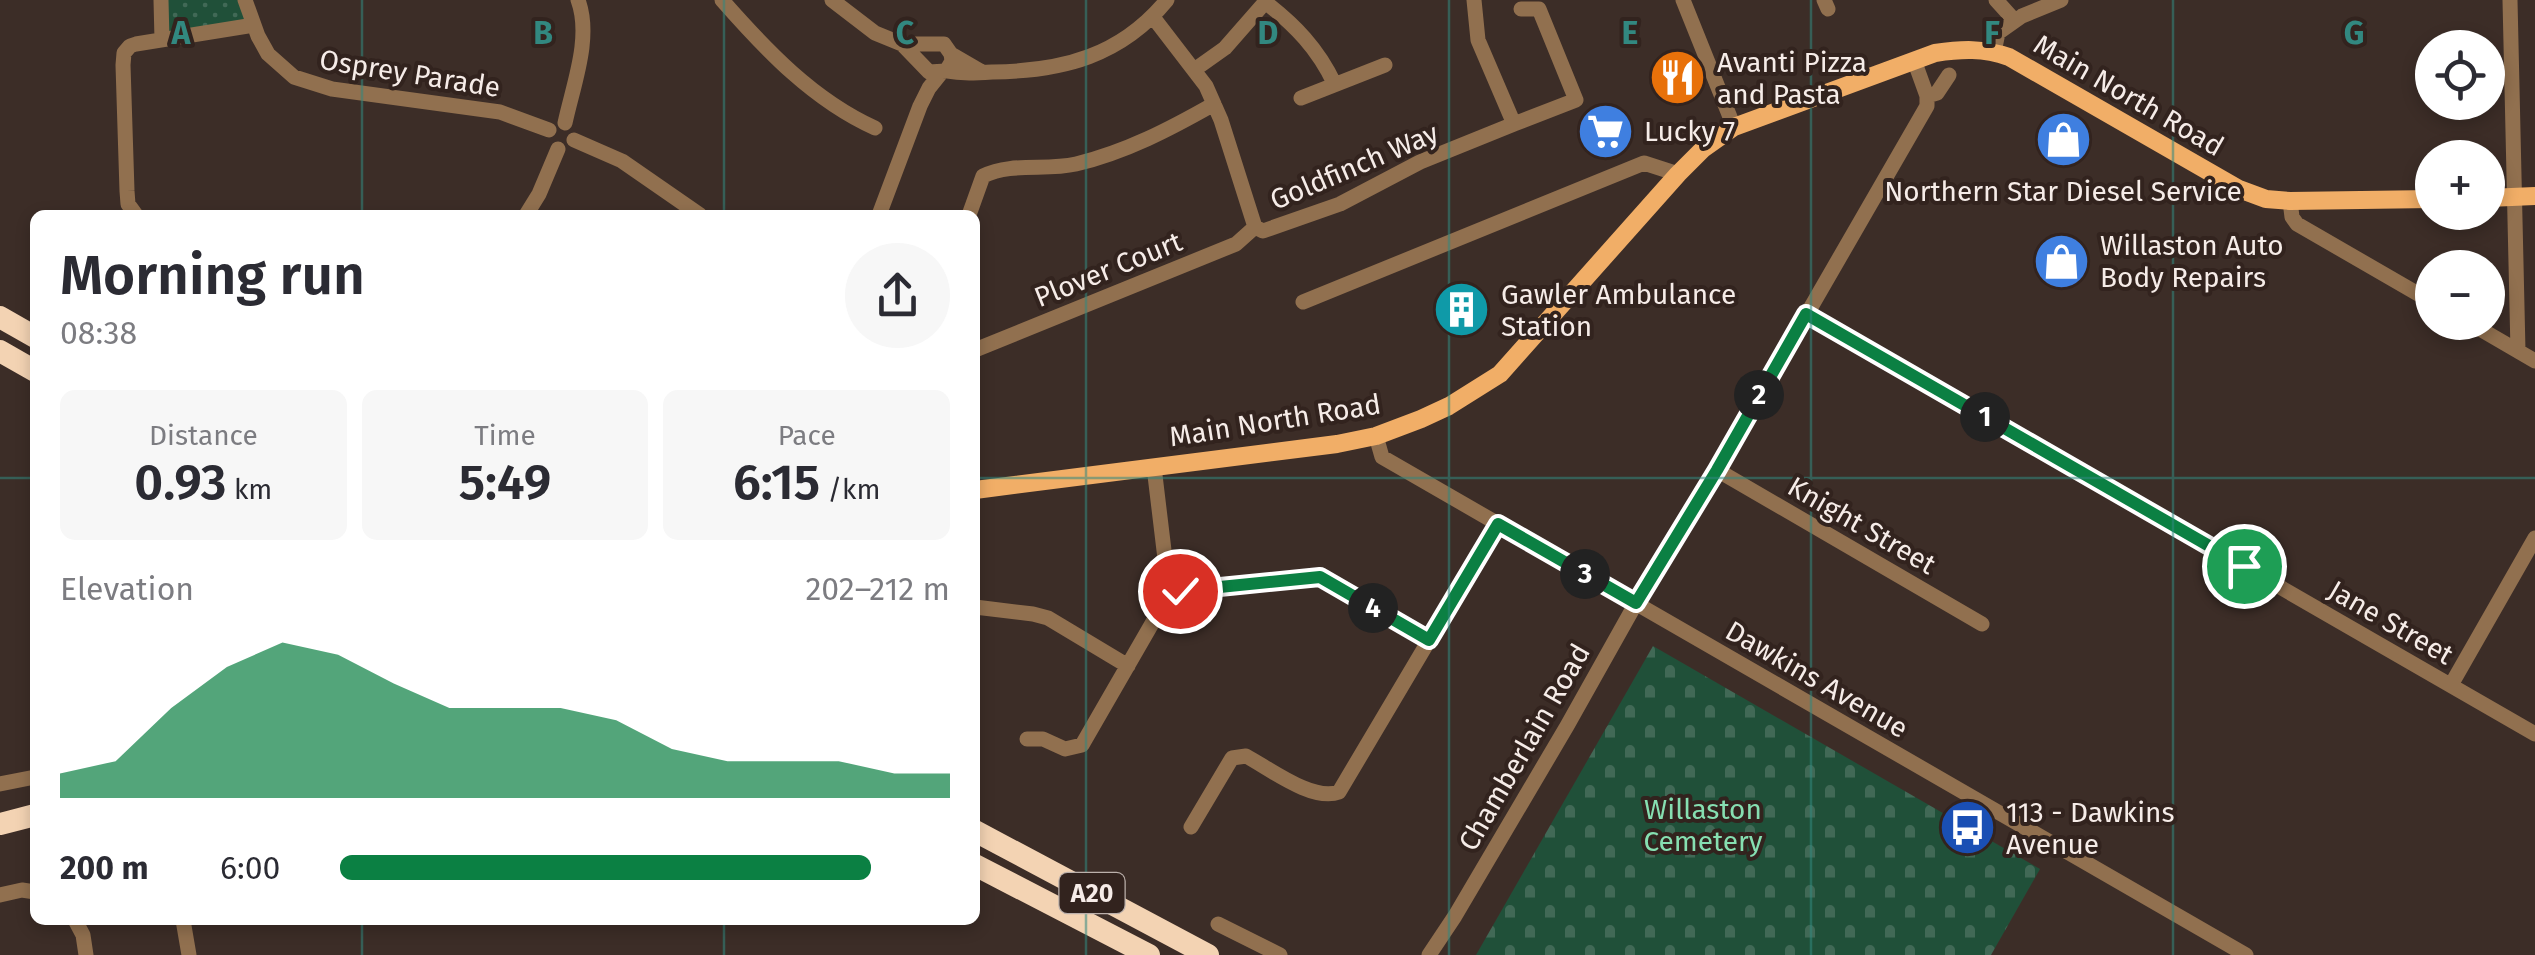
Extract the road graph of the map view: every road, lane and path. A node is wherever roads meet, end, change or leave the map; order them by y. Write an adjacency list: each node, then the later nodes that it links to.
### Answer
1 (160, 0): 18 (street)
2 (245, 0): 17 (street, Osprey Parade)
3 (578, 0): 35 (street)
4 (722, 0): 38 (street)
5 (832, 0): 20 (street)
6 (1167, 0): 15 (street)
7 (1474, 0): 36 (street)
8 (1683, 0): 37 (street)
9 (1996, 0): 16 (street)
10 (2061, 0): 16 (street)
11 (2510, 0): 45 (street)
12 (1266, 1): 26 (street); 30 (street)
13 (1542, 4): 14 (street); 36 (street, Goldfinch Way)
14 (1521, 9)
15 (1153, 16): 26 (street, Goldfinch Way); 28 (street)
16 (2015, 21): 21 (street)
17 (254, 25): 18 (street); 39 (street, Osprey Parade)
18 (162, 40): 48 (street)
19 (933, 43): 20 (street); 22 (street); 24 (street)
20 (902, 44): 24 (street)
21 (1994, 52): 23 (main road, Main North Road); 47 (main road, Main North Road)
22 (952, 54): 27 (street); 28 (street)
23 (1914, 60): 31 (street); 37 (main road, Main North Road)
24 (923, 65): 27 (street); 34 (street)
25 (1384, 65): 30 (street)
26 (1194, 70): 33 (street, Goldfinch Way)
27 (944, 72): 28 (street); 34 (street)
28 (982, 72)
29 (1949, 75): 31 (street, Chamberlain Road)
30 (1334, 84): 32 (street)
31 (1927, 96): 56 (street, Chamberlain Road)
32 (1301, 98)
33 (1214, 104): 52 (street); 53 (street, Goldfinch Way)
34 (920, 106): 51 (street)
35 (565, 122): 39 (street); 40 (street)
36 (1514, 124): 53 (street, Goldfinch Way)
37 (1734, 127): 42 (main road, Main North Road)
38 (874, 128)
39 (549, 130): 41 (street)
40 (574, 140): 41 (street); 50 (street)
41 (558, 149): 49 (street)
42 (1678, 174): 55 (street); 65 (main road, Main North Road)
43 (2535, 196): 45 (main road)
44 (2505, 197): 45 (main road)
45 (2515, 197): 61 (street)
46 (2415, 199): 47 (main road, Main North Road)
47 (2290, 202): 54 (street)
48 (132, 210)
49 (529, 210)
50 (693, 210)
51 (881, 210)
52 (971, 210)
53 (1255, 227): 60 (street, Plover Court)
54 (2415, 292)
55 (1304, 302)
56 (1806, 314): 67 (street, Chamberlain Road); 77 (street, Jane Street)
57 (0, 316): 58 (highway)
58 (30, 334)
59 (2500, 340): 61 (street)
60 (980, 348)
61 (2518, 350): 63 (street)
62 (0, 351): 64 (highway)
63 (2535, 360)
64 (30, 368)
65 (1376, 436): 66 (main road, Main North Road); 69 (street, Dawkins Avenue)
66 (1154, 466): 68 (main road, Main North Road); 71 (street)
67 (1717, 470): 72 (street, Chamberlain Road); 74 (street, Knight Street)
68 (980, 489)
69 (1498, 524): 72 (street, Dawkins Avenue); 75 (street)
70 (2535, 538): 77 (street)
71 (1168, 592): 75 (street); 76 (street)
72 (1636, 603): 99 (street, Chamberlain Road); 100 (street, Dawkins Avenue)
73 (980, 608): 76 (street)
74 (1982, 624)
75 (1429, 640): 86 (street)
76 (1128, 666): 79 (street)
77 (2450, 685): 78 (street, Jane Street)
78 (2535, 734)
79 (1027, 739)
80 (30, 778): 81 (street)
81 (0, 784)
82 (30, 801): 83 (highway)
83 (0, 808)
84 (30, 817): 85 (highway)
85 (0, 824)
86 (1191, 827)
87 (980, 834): 97 (highway, A20)
88 (980, 868): 96 (highway, A20)
89 (30, 891): 90 (street)
90 (0, 894)
91 (1218, 924): 98 (street)
92 (77, 925): 94 (street)
93 (184, 925): 95 (street)
94 (86, 955)
95 (189, 955)
96 (1149, 955)
97 (1208, 955)
98 (1280, 955)
99 (1429, 955)
100 (2246, 955)

